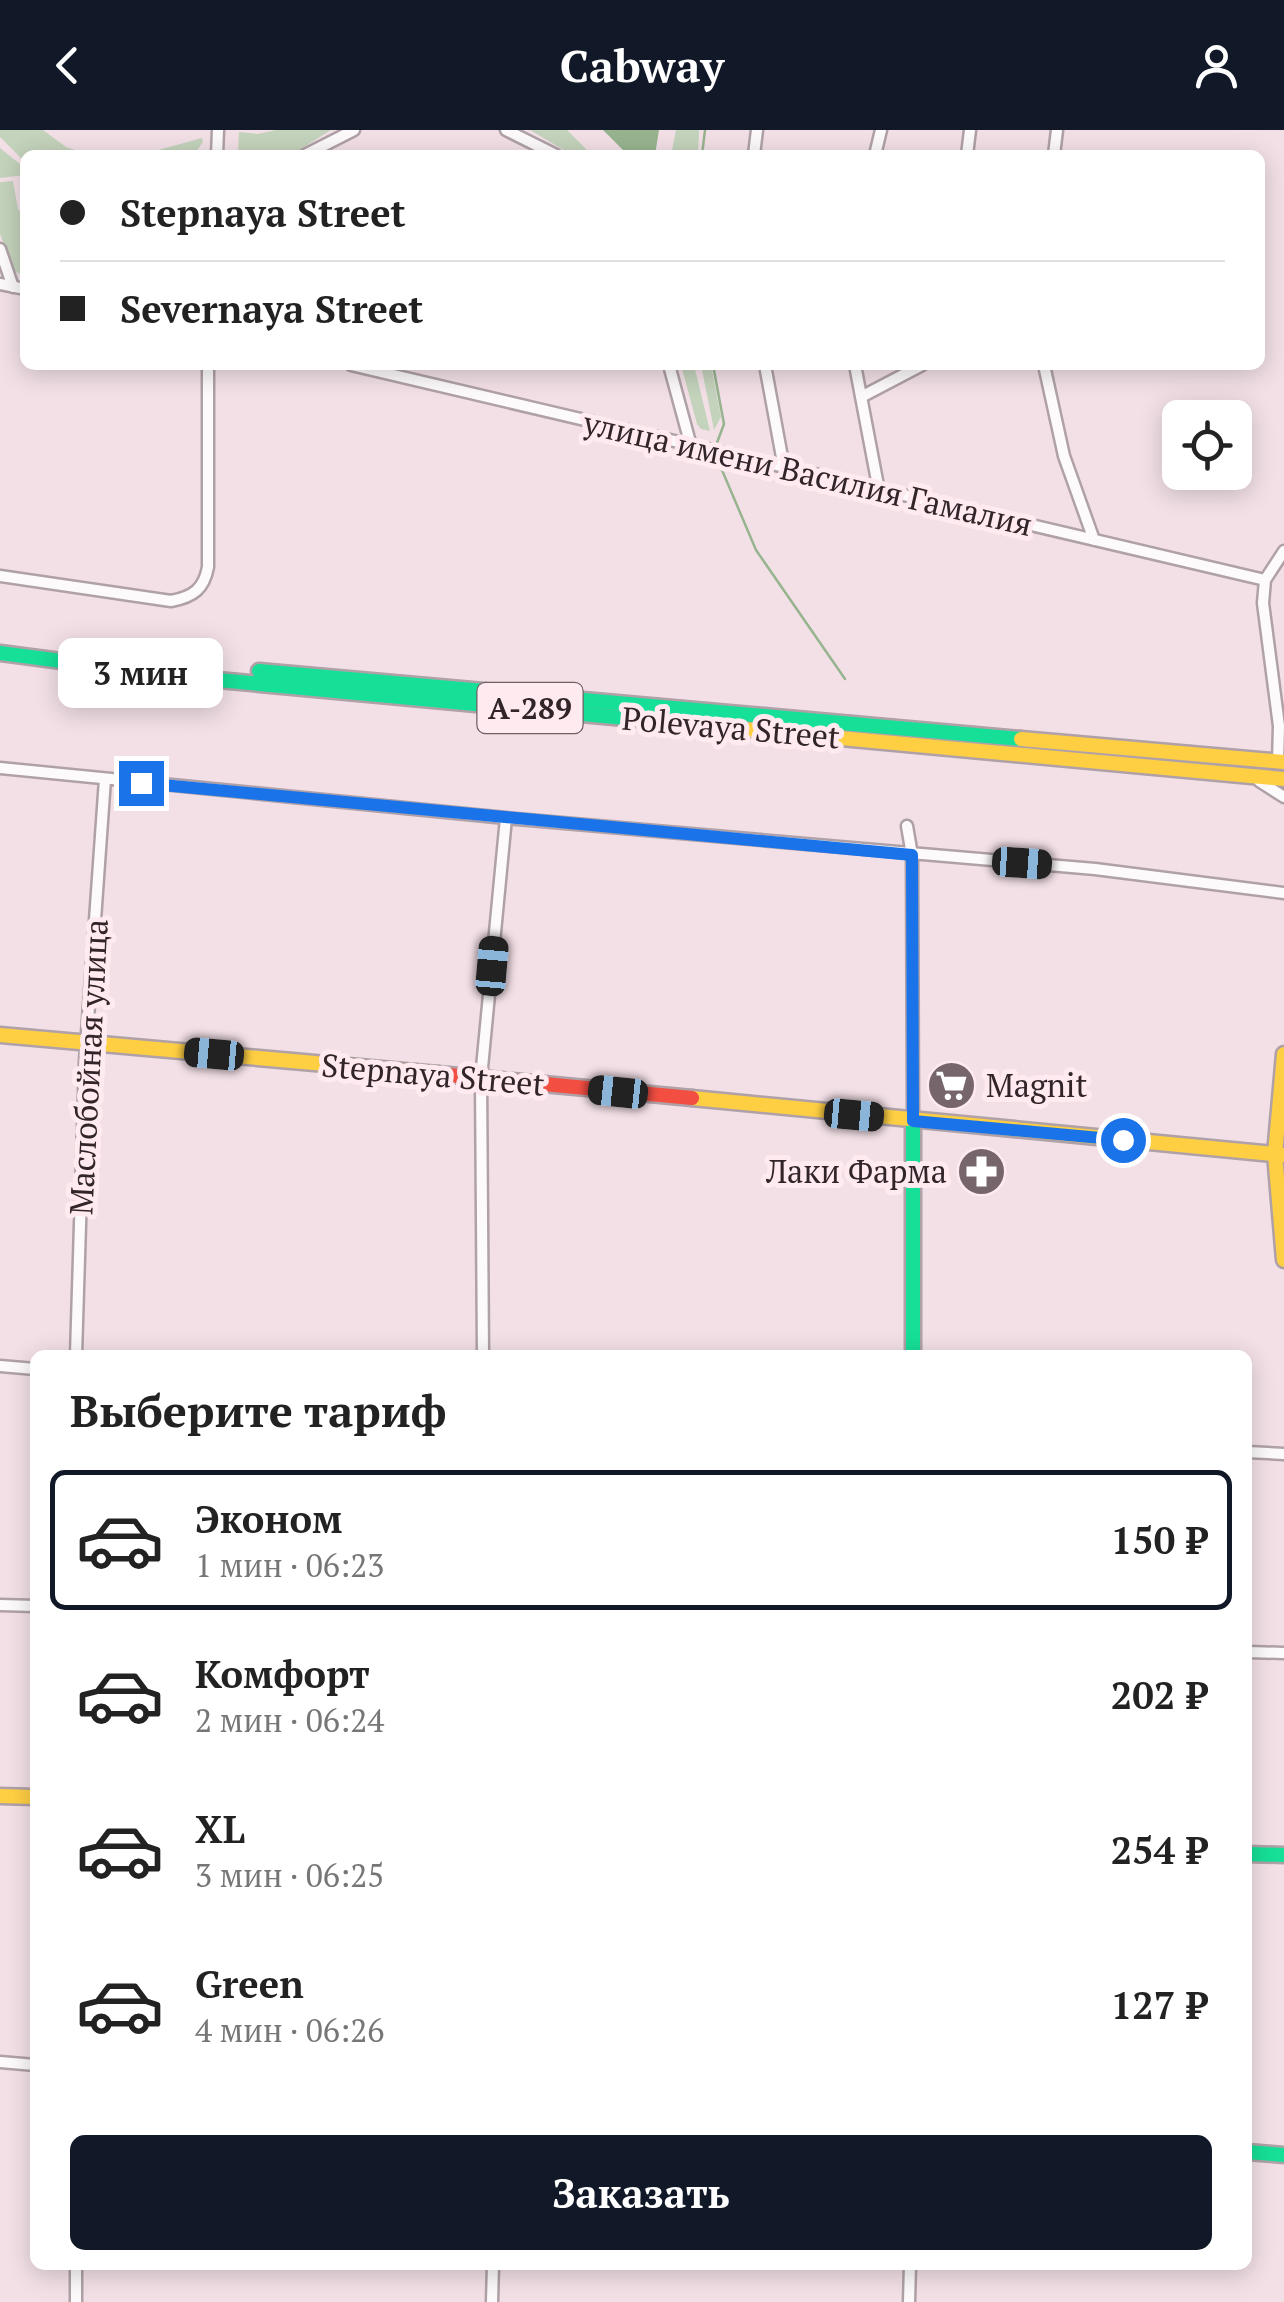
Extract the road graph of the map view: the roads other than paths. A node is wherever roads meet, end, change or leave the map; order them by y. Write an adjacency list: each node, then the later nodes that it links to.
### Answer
1 (354, 130): 3 (street)
2 (506, 130): 4 (street)
3 (315, 150)
4 (546, 150)
5 (0, 249): 7 (street)
6 (0, 284): 7 (street)
7 (19, 288)
8 (208, 370): 21 (street)
9 (371, 370): 16 (street, улица имени Василия Гамалия)
10 (670, 370): 16 (street)
11 (766, 370): 17 (street)
12 (856, 370): 15 (street)
13 (913, 370): 15 (street)
14 (1045, 370): 19 (street)
15 (862, 397): 18 (street)
16 (692, 446): 17 (street, улица имени Василия Гамалия)
17 (784, 468): 18 (street, улица имени Василия Гамалия)
18 (879, 491): 19 (street, улица имени Василия Гамалия)
19 (1094, 540): 22 (street, улица имени Василия Гамалия)
20 (1284, 551): 22 (street)
21 (0, 576)
22 (1265, 580): 25 (street)
23 (0, 642): 25 (main road, Polevaya Street / А-289)
24 (0, 653): 27 (main road, Polevaya Street / А-289)
25 (1281, 762)
26 (0, 768): 29 (street)
27 (1240, 773): 28 (main road, Polevaya Street / А-289); 30 (street, А-289)
28 (1284, 778)
29 (105, 780): 31 (street); 36 (street, Маслобойная улица)
30 (1284, 797)
31 (506, 818): 33 (street); 38 (street)
32 (907, 826): 33 (street)
33 (912, 855): 34 (street); 39 (street)
34 (1284, 893)
35 (0, 1035): 36 (main road, Stepnaya Street)
36 (88, 1043): 38 (main road, Stepnaya Street); 42 (street, Маслобойная улица)
37 (1284, 1054): 40 (main road)
38 (481, 1078): 39 (main road, Stepnaya Street); 43 (street)
39 (913, 1121): 40 (main road, Stepnaya Street); 44 (main road)
40 (1280, 1154): 41 (main road)
41 (1284, 1260)
42 (76, 1350)
43 (483, 1350)
44 (913, 1350)
45 (0, 1366): 46 (street)
46 (30, 1369)
47 (1252, 1452): 48 (street)
48 (1284, 1454)
49 (0, 1605): 50 (street)
50 (30, 1606)
51 (1252, 1652): 52 (street)
52 (1284, 1654)
53 (0, 1796): 54 (main road)
54 (30, 1797)
55 (1252, 1854): 56 (main road)
56 (1284, 1856)
57 (0, 2062): 58 (street)
58 (30, 2065)
59 (1252, 2152): 60 (main road)
60 (1284, 2156)
61 (76, 2270): 64 (street)
62 (493, 2270): 65 (street)
63 (910, 2270): 66 (street)
64 (76, 2302)
65 (492, 2302)
66 (910, 2302)

